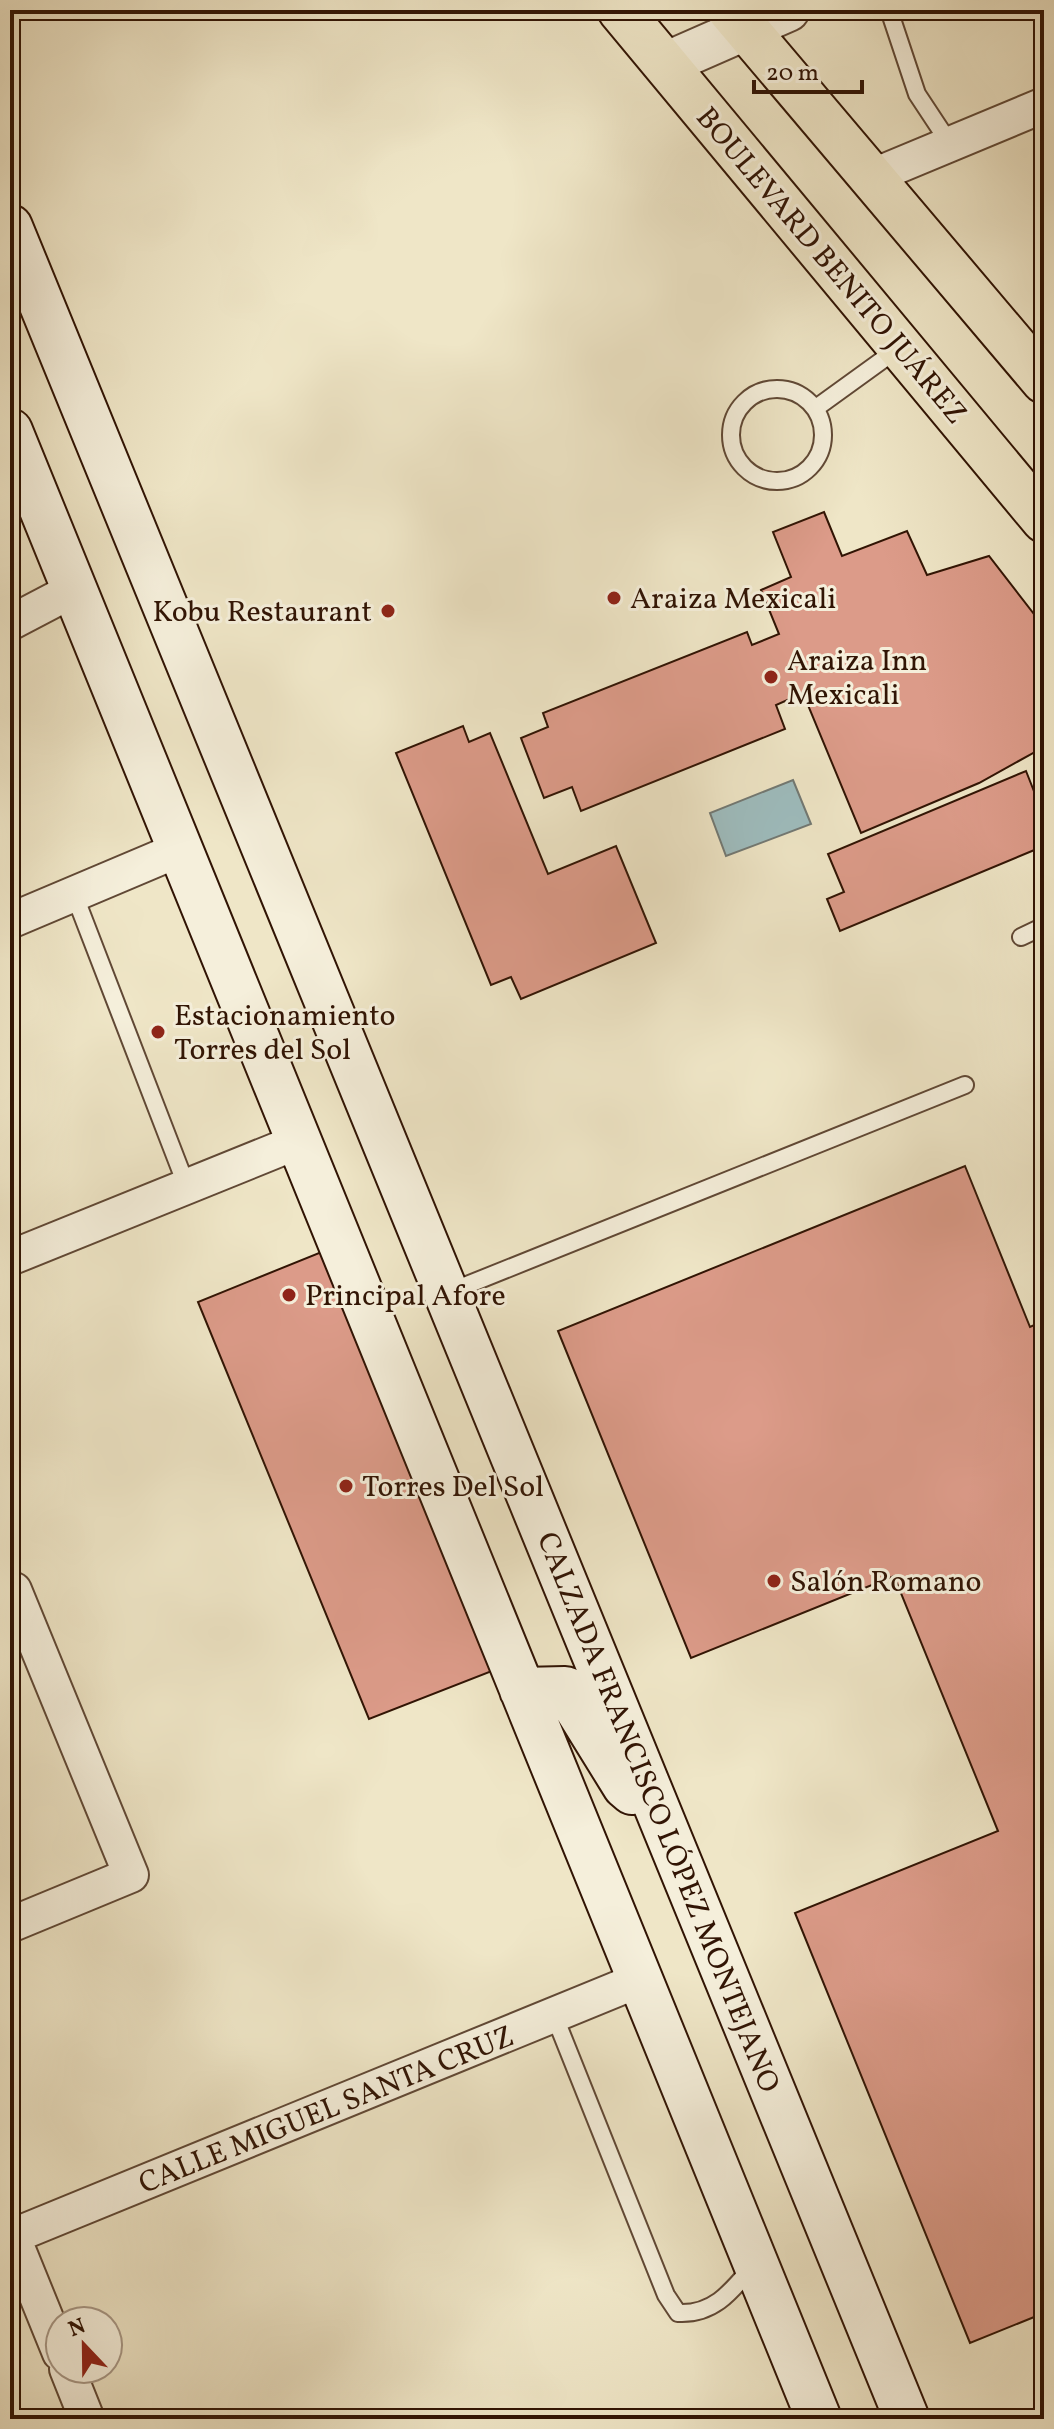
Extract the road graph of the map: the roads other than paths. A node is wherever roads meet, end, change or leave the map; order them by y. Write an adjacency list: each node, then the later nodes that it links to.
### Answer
1 (620, 10): 5 (main road, BOULEVARD BENITO JUÁREZ)
2 (788, 10): 4 (street)
3 (889, 10): 7 (lane)
4 (738, 19): 5 (street); 8 (main road)
5 (665, 64): 11 (main road, BOULEVARD BENITO JUÁREZ)
6 (1044, 105): 7 (street)
7 (950, 144): 8 (street)
8 (871, 177): 12 (main road)
9 (10, 227): 10 (main road, CALZADA FRANCISCO LÓPEZ MONTEJANO)
10 (22, 294): 27 (main road, CALZADA FRANCISCO LÓPEZ MONTEJANO)
11 (900, 347): 13 (lane); 15 (main road, BOULEVARD BENITO JUÁREZ)
12 (1041, 373)
13 (816, 408): 13 (lane)
14 (10, 431): 16 (main road)
15 (1044, 520)
16 (73, 590): 17 (street); 18 (main road)
17 (10, 623)
18 (178, 850): 19 (street); 24 (main road)
19 (74, 894): 20 (street); 25 (lane)
20 (10, 921)
21 (1044, 926): 22 (lane)
22 (1021, 937)
23 (965, 1085): 27 (lane)
24 (297, 1142): 25 (street); 29 (main road)
25 (187, 1187): 26 (street)
26 (10, 1258)
27 (447, 1293): 30 (main road, CALZADA FRANCISCO LÓPEZ MONTEJANO)
28 (14, 1590): 31 (street)
29 (522, 1690): 30 (main road); 32 (main road)
30 (660, 1812): 42 (main road, CALZADA FRANCISCO LÓPEZ MONTEJANO)
31 (10, 1925)
32 (639, 1980): 33 (street, CALLE MIGUEL SANTA CRUZ); 35 (main road)
33 (554, 2015): 34 (street, CALLE MIGUEL SANTA CRUZ); 35 (lane)
34 (11, 2233): 36 (street)
35 (756, 2263): 37 (main road)
36 (44, 2314)
37 (782, 2329): 40 (main road); 41 (main road)
38 (73, 2385): 39 (street)
39 (87, 2419)
40 (819, 2419)
41 (848, 2419)
42 (907, 2419)

